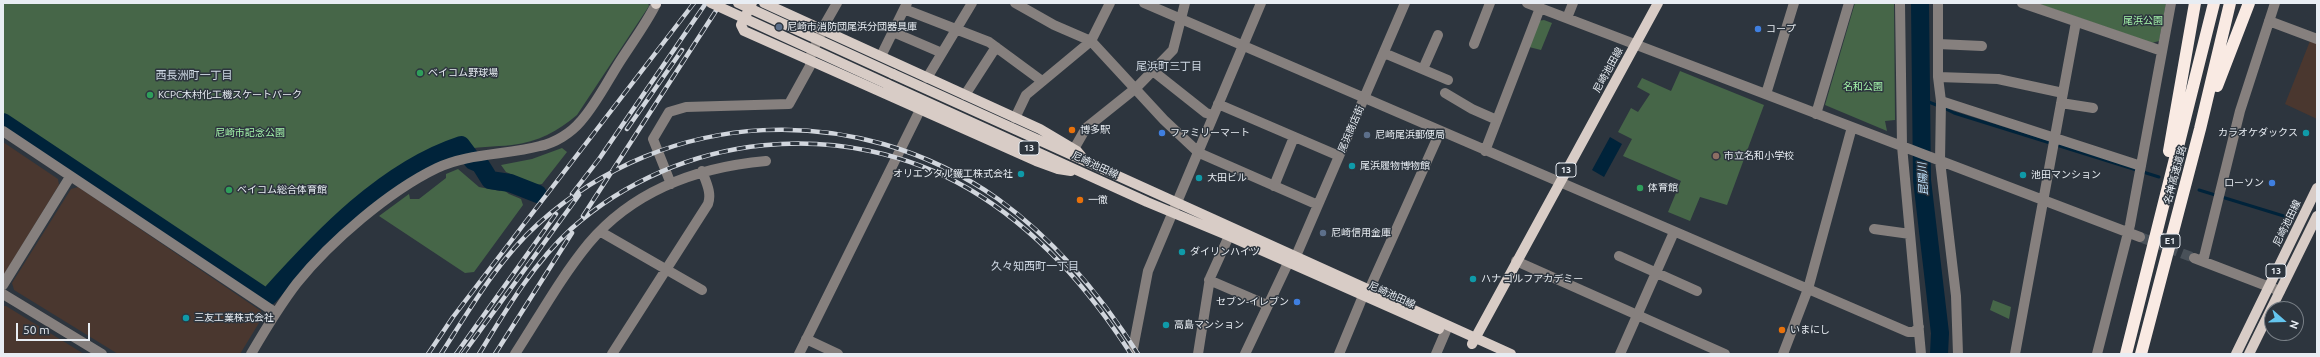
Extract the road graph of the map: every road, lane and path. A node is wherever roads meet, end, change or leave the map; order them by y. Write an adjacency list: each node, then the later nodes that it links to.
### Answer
1 (656, 3): 124 (street)
2 (711, 3): 89 (main road, 尼崎池田線 / 13, bridge)
3 (738, 3): 86 (main road, 尼崎池田線 / 13, bridge)
4 (752, 3): 51 (main road)
5 (764, 3): 36 (main road)
6 (837, 3): 36 (street)
7 (972, 3): 35 (street)
8 (1110, 3): 40 (street)
9 (1144, 3): 32 (street)
10 (1185, 3): 32 (street)
11 (1261, 3): 46 (street)
12 (1405, 3): 48 (street, 尾浜商店街)
13 (1490, 3): 41 (street)
14 (1527, 3): 30 (street)
15 (1573, 3): 31 (street)
16 (1658, 3): 43 (main road, 尼崎池田線 / 13)
17 (1794, 3): 61 (street)
18 (1849, 3): 69 (street)
19 (1900, 3): 79 (street)
20 (1938, 3): 42 (street)
21 (2022, 3): 34 (street)
22 (2171, 3): 47 (street)
23 (2195, 3): 98 (highway, E1)
24 (2214, 3): 98 (highway, 名神高速道路 / E1)
25 (2230, 3): 74 (highway, 名神高速道路 / E1)
26 (2249, 3): 74 (highway, E1)
27 (2275, 3): 33 (street)
28 (1017, 4): 40 (street)
29 (905, 6): 35 (street); 37 (street)
30 (1540, 8): 31 (street); 72 (street)
31 (1567, 18): 43 (street)
32 (1181, 20): 46 (street); 53 (street)
33 (2270, 21): 39 (street); 116 (street)
34 (2076, 22): 47 (street); 60 (street)
35 (956, 29): 45 (street); 49 (street)
36 (823, 30): 50 (main road); 51 (street)
37 (893, 32): 49 (street); 50 (street)
38 (1438, 35): 52 (street)
39 (2317, 39)
40 (1091, 41): 57 (street); 58 (street)
41 (1474, 44)
42 (1938, 44): 44 (street); 54 (street)
43 (1635, 45): 61 (street); 91 (main road, 尼崎池田線 / 13)
44 (1982, 46)
45 (996, 47): 57 (street); 62 (street)
46 (1242, 47): 63 (street); 65 (street)
47 (2162, 50): 87 (street)
48 (1384, 53): 52 (street); 63 (street, 尾浜商店街)
49 (942, 54): 55 (street)
50 (881, 56): 55 (main road)
51 (810, 60): 68 (main road); 92 (street)
52 (1424, 69): 56 (street)
53 (1153, 71): 58 (street); 70 (street)
54 (1938, 77): 60 (street); 66 (street)
55 (927, 78): 62 (main road)
56 (1448, 80)
57 (1042, 81): 71 (street)
58 (1136, 88): 80 (street); 82 (street)
59 (1445, 93): 72 (street)
60 (2063, 93): 64 (street)
61 (1766, 94): 69 (street)
62 (964, 95): 71 (main road)
63 (1364, 99): 76 (street); 83 (street, 尾浜商店街)
64 (2061, 103): 67 (street); 78 (street)
65 (1218, 104): 70 (street); 77 (street)
66 (1941, 105): 78 (street); 84 (street)
67 (2093, 108)
68 (920, 110): 89 (main road); 128 (street)
69 (1816, 114): 73 (street)
70 (1213, 115): 82 (street)
71 (1015, 118): 80 (main road)
72 (1497, 120): 81 (street)
73 (1852, 127): 79 (street); 117 (street)
74 (2200, 129): 151 (highway, 名神高速道路 / E1)
75 (3, 132): 90 (street)
76 (1440, 132): 81 (street); 121 (street)
77 (1294, 136): 83 (street); 93 (street)
78 (2055, 142): 87 (street); 95 (street)
79 (1906, 148): 84 (street); 105 (street)
80 (1074, 149): 86 (main road)
81 (1485, 151): 91 (street)
82 (1197, 152): 93 (street); 96 (street)
83 (1339, 156): 97 (street, 尾浜商店街)
84 (1938, 160): 95 (street); 147 (street)
85 (766, 161): 88 (street)
86 (1086, 162): 96 (main road, 尼崎池田線 / 13)
87 (2141, 170): 104 (street)
88 (702, 171): 92 (street); 112 (street)
89 (1083, 173): 99 (main road, 尼崎池田線 / 13)
90 (70, 177): 115 (street); 124 (street)
91 (1560, 183): 103 (street); 110 (main road, 尼崎池田線 / 13)
92 (670, 184): 102 (street)
93 (1274, 186): 97 (street)
94 (2317, 188): 116 (main road, 尼崎池田線 / 13)
95 (2044, 201): 104 (street); 148 (street)
96 (1176, 202): 99 (street); 108 (main road, 尼崎池田線 / 13)
97 (1318, 205): 108 (street, 尾浜商店街)
98 (2162, 207): 150 (highway, 名神高速道路 / E1)
99 (1171, 212): 106 (main road, 尼崎池田線 / 13); 130 (street)
100 (2317, 216): 119 (main road, 13)
101 (1874, 229): 105 (street)
102 (601, 232): 112 (street); 133 (street)
103 (1674, 232): 113 (street); 117 (street)
104 (2127, 232): 107 (street); 149 (street)
105 (1910, 234): 126 (street)
106 (1229, 236): 111 (main road, 尼崎池田線 / 13); 114 (street)
107 (2140, 237)
108 (1296, 256): 111 (street); 121 (main road, 尼崎池田線 / 13)
109 (1619, 256): 113 (street)
110 (1516, 261): 125 (street); 129 (main road, 尼崎池田線 / 13)
111 (1288, 263): 121 (main road, 尼崎池田線 / 13); 123 (street)
112 (666, 270): 118 (street); 134 (street)
113 (1656, 272): 120 (street); 125 (street)
114 (1209, 280): 123 (street); 137 (street)
115 (3, 285)
116 (2269, 287): 119 (street); 152 (main road, 尼崎池田線 / 13)
117 (1808, 289): 126 (street); 145 (street)
118 (702, 290)
119 (2280, 291): 153 (main road, 13)
120 (1697, 292)
121 (1366, 293): 127 (main road, 尼崎池田線 / 13); 139 (street)
122 (3, 294): 131 (street)
123 (1267, 305): 138 (street)
124 (276, 313): 132 (street)
125 (1637, 315): 143 (street); 144 (street)
126 (1919, 327): 146 (street)
127 (1447, 329): 129 (main road, 尼崎池田線 / 13); 140 (street)
128 (806, 339): 135 (street); 136 (street)
129 (1474, 342): 141 (main road, 尼崎池田線 / 13); 142 (main road, 尼崎池田線 / 13)
130 (1135, 353)
131 (102, 354)
132 (251, 354)
133 (516, 354)
134 (612, 354)
135 (799, 354)
136 (838, 354)
137 (1198, 354)
138 (1245, 354)
139 (1339, 354)
140 (1436, 354)
141 (1493, 354)
142 (1511, 354)
143 (1620, 354)
144 (1725, 354)
145 (1782, 354)
146 (1921, 354)
147 (1958, 354)
148 (2015, 354)
149 (2096, 354)
150 (2126, 354)
151 (2142, 354)
152 (2236, 354)
153 (2249, 354)

